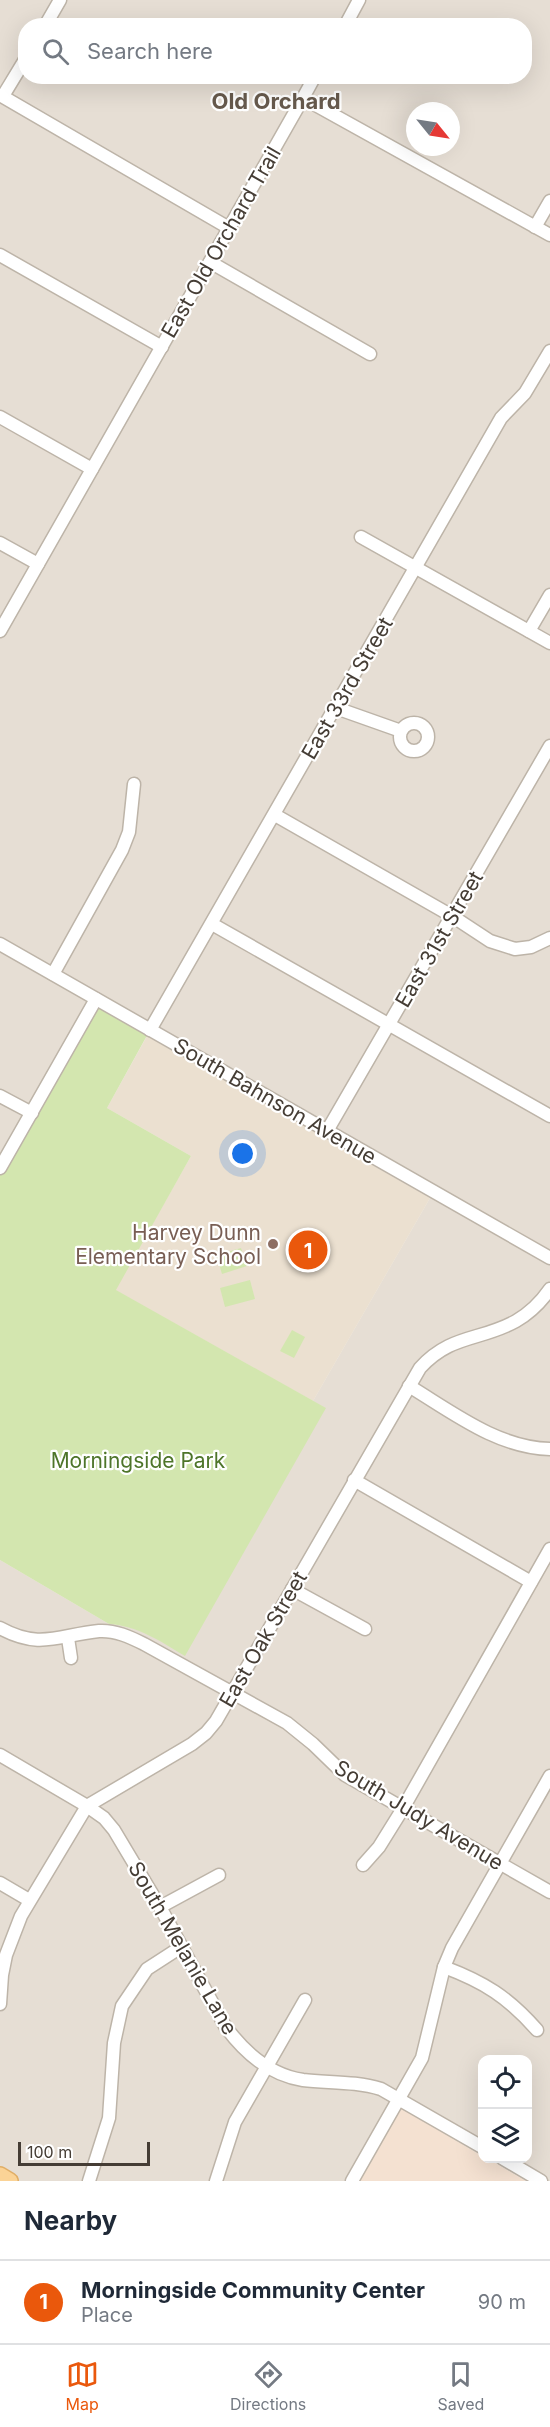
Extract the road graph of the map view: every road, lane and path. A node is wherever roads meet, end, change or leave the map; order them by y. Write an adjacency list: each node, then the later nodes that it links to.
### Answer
1 (60, 0): 3 (street)
2 (359, 0): 4 (street)
3 (50, 18)
4 (349, 18)
5 (18, 70): 7 (street)
6 (311, 84): 8 (street, East Old Orchard Trail)
7 (2, 95): 11 (street)
8 (303, 98): 10 (street); 11 (street, East Old Orchard Trail)
9 (550, 201): 10 (street)
10 (535, 227): 12 (street)
11 (229, 228): 14 (street, East Old Orchard Trail)
12 (550, 236)
13 (0, 255): 15 (street)
14 (210, 262): 15 (street, East Old Orchard Trail); 17 (street)
15 (162, 347): 19 (street, East Old Orchard Trail)
16 (550, 351): 23 (street, East 33rd Street)
17 (370, 354)
18 (0, 417): 19 (street)
19 (92, 469): 22 (street, East Old Orchard Trail)
20 (361, 537): 23 (street)
21 (0, 543): 22 (street)
22 (38, 564): 25 (street, East Old Orchard Trail)
23 (415, 568): 26 (street); 28 (street, East 33rd Street)
24 (550, 595): 26 (street)
25 (0, 631)
26 (529, 631): 27 (street)
27 (550, 643)
28 (336, 708): 29 (street); 32 (street, East 33rd Street)
29 (401, 732)
30 (550, 746): 33 (street, East 31st Street)
31 (134, 784): 37 (street)
32 (275, 815): 33 (street); 34 (street, East 33rd Street)
33 (452, 916): 35 (street); 39 (street, East 31st Street)
34 (212, 924): 39 (street); 40 (street, East 33rd Street)
35 (550, 938)
36 (0, 944): 37 (street, South Bahnson Avenue)
37 (53, 974): 38 (street, South Bahnson Avenue)
38 (96, 999): 40 (street, South Bahnson Avenue); 42 (street)
39 (390, 1024): 43 (street); 44 (street, East 31st Street)
40 (150, 1030): 44 (street, South Bahnson Avenue)
41 (0, 1096): 42 (street)
42 (32, 1113): 45 (street)
43 (550, 1116)
44 (327, 1131): 46 (street, South Bahnson Avenue)
45 (0, 1168)
46 (550, 1258)
47 (550, 1289): 48 (street, East Oak Street)
48 (409, 1386): 49 (street); 50 (street, East Oak Street)
49 (550, 1449)
50 (354, 1480): 52 (street); 53 (street, East Oak Street)
51 (550, 1549): 52 (street)
52 (531, 1582): 62 (street)
53 (292, 1589): 55 (street); 58 (street, East Oak Street)
54 (0, 1628): 56 (street, South Judy Avenue)
55 (366, 1629)
56 (68, 1638): 57 (street); 58 (street, South Judy Avenue)
57 (70, 1658)
58 (232, 1694): 61 (street, East Oak Street); 62 (street, South Judy Avenue)
59 (0, 1755): 61 (street, South Melanie Lane)
60 (550, 1776): 63 (street)
61 (87, 1806): 68 (street, East Oak Street); 69 (street, South Melanie Lane)
62 (402, 1810): 63 (street, South Judy Avenue); 64 (street)
63 (499, 1863): 67 (street, South Judy Avenue); 71 (street)
64 (363, 1865)
65 (219, 1875): 69 (street)
66 (0, 1883): 68 (street)
67 (550, 1892)
68 (30, 1900): 72 (street, East Oak Street)
69 (160, 1906): 70 (street, South Melanie Lane)
70 (181, 1947): 76 (street, South Melanie Lane); 82 (street)
71 (444, 1967): 75 (street); 77 (street)
72 (0, 1994): 74 (street, East Oak Street)
73 (305, 2001): 76 (street)
74 (0, 2004)
75 (537, 2030)
76 (266, 2066): 77 (street, South Melanie Lane); 83 (street)
77 (399, 2098): 78 (street, South Melanie Lane); 84 (street)
78 (478, 2144)
79 (510, 2163): 85 (street)
80 (0, 2175): 81 (main road)
81 (10, 2181)
82 (89, 2181)
83 (216, 2181)
84 (352, 2181)
85 (541, 2181)

